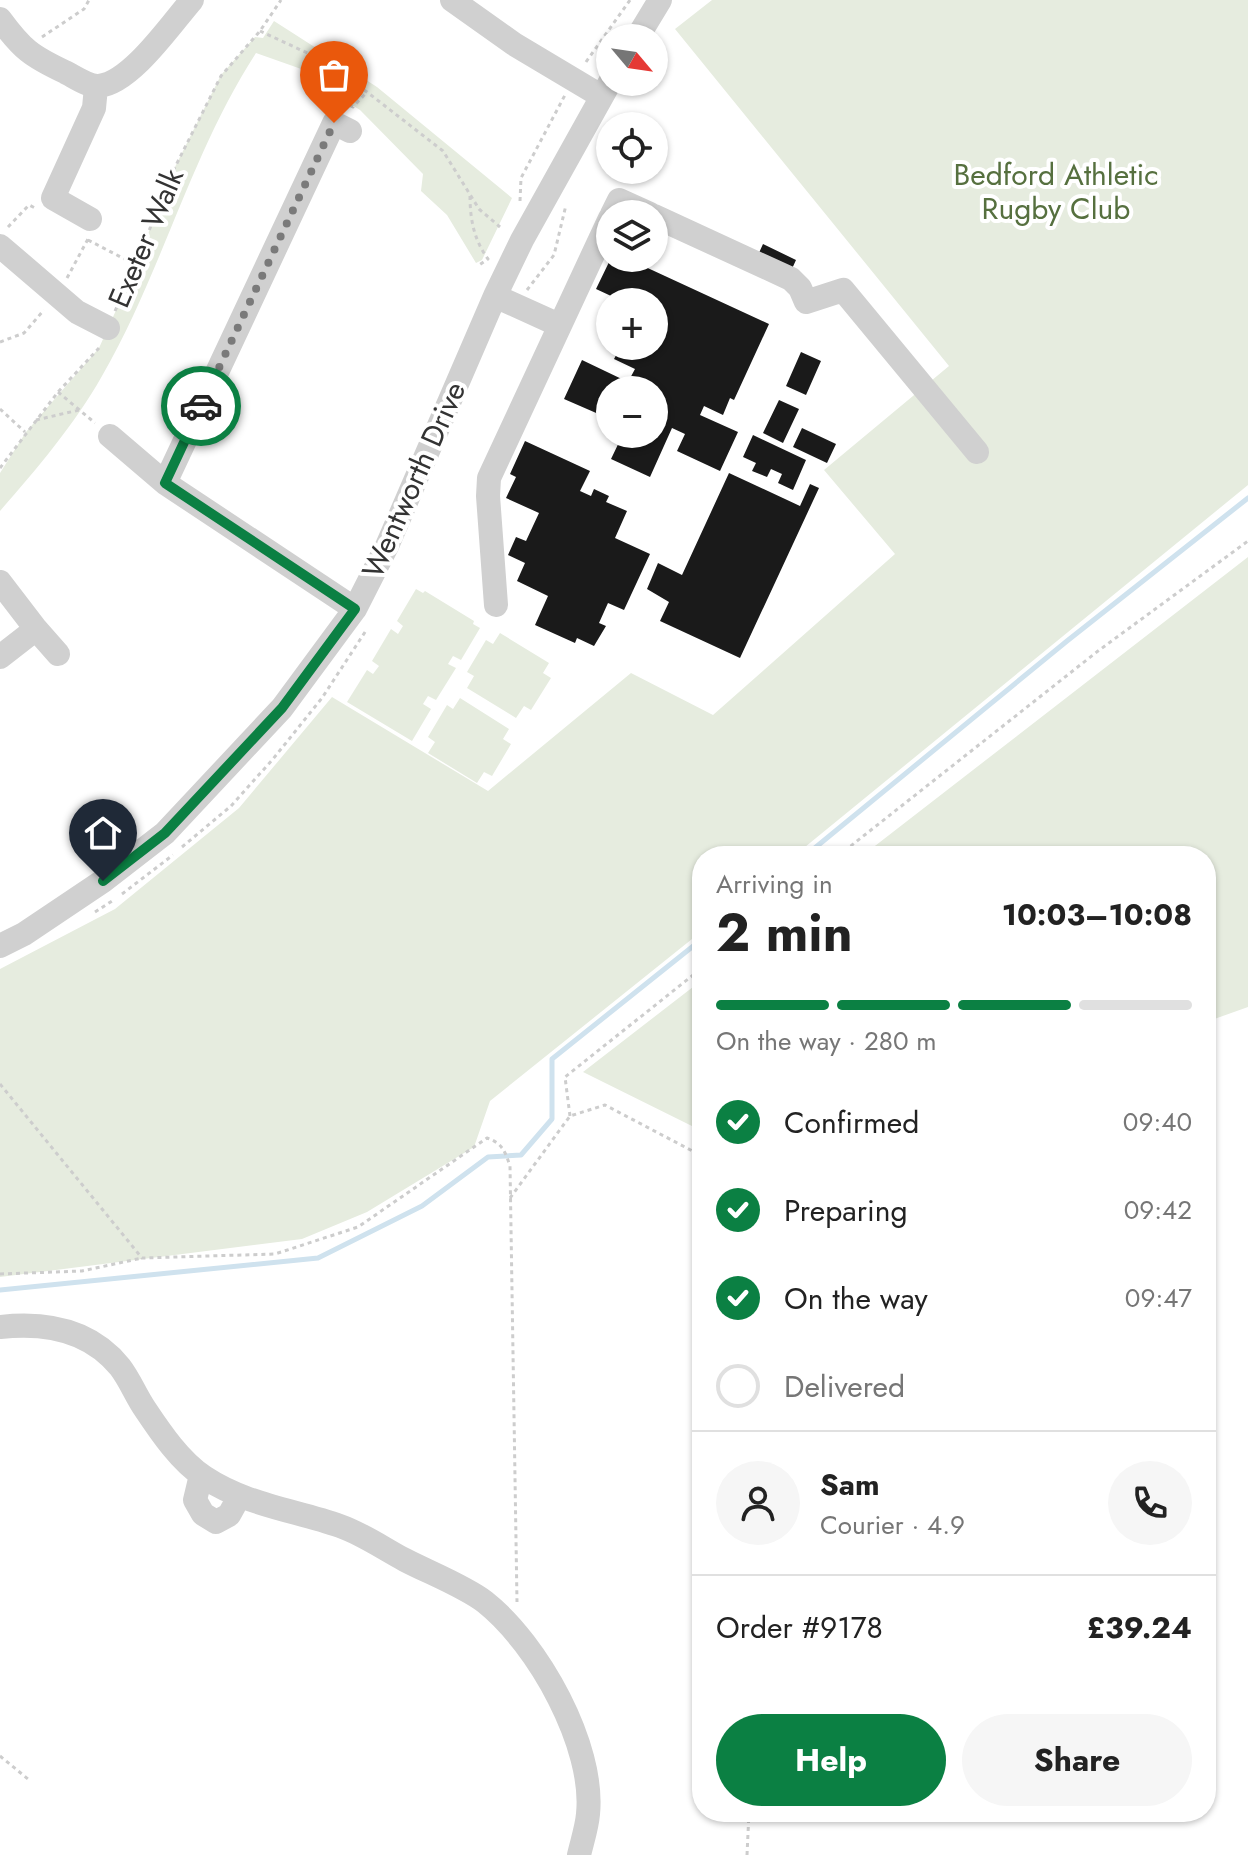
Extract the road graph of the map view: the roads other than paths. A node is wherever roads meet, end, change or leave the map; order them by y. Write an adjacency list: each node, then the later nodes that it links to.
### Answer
1 (192, 0): 7 (street)
2 (452, 0): 6 (street)
3 (660, 0): 5 (street)
4 (0, 19): 7 (street)
5 (645, 24)
6 (596, 86)
7 (96, 87): 11 (street)
8 (602, 96): 14 (street, Wentworth Drive)
9 (350, 131): 19 (street)
10 (668, 222): 18 (street)
11 (89, 230)
12 (0, 246): 16 (street)
13 (596, 247): 15 (street)
14 (505, 300): 15 (street); 22 (street, Wentworth Drive)
15 (559, 325): 21 (street)
16 (108, 328)
17 (110, 436): 19 (street)
18 (977, 452)
19 (165, 483): 22 (street)
20 (0, 582): 23 (street)
21 (496, 605)
22 (355, 609): 26 (street, Wentworth Drive)
23 (36, 629): 24 (street); 25 (street)
24 (58, 654)
25 (0, 657)
26 (0, 946)
27 (0, 1327): 28 (street)
28 (579, 1855)

